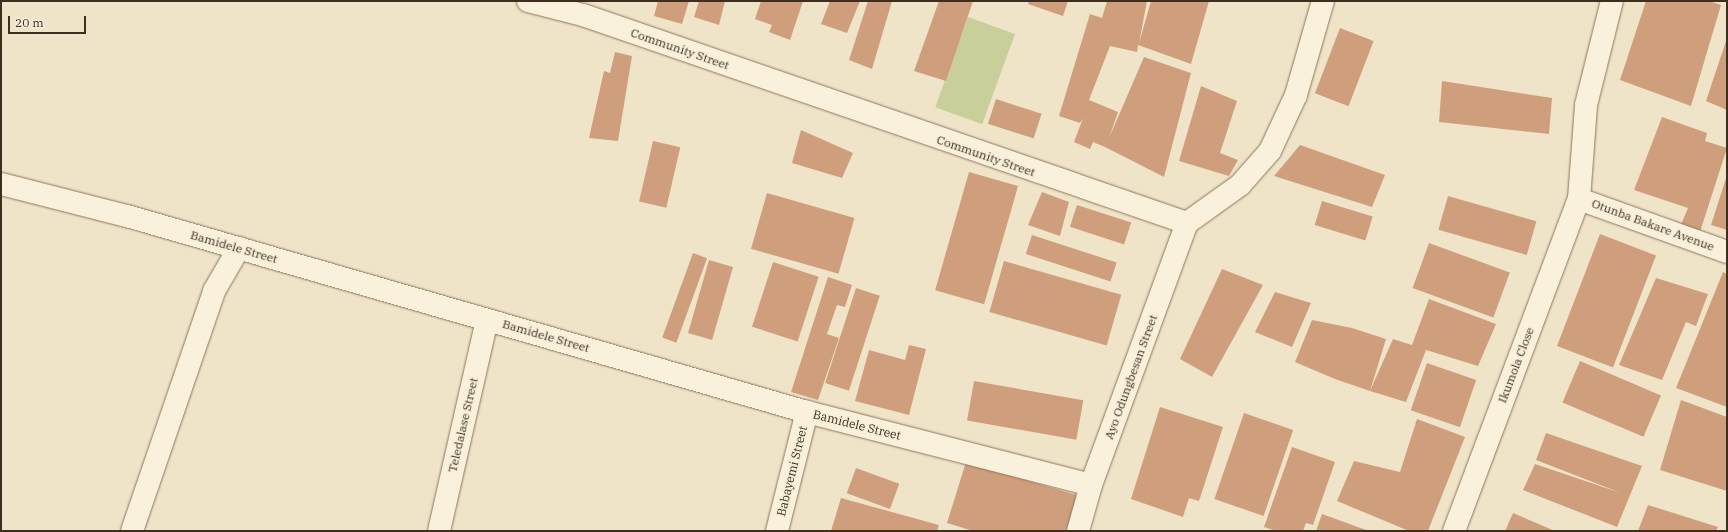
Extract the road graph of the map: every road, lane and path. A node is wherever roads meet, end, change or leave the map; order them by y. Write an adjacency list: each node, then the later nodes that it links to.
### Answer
1 (528, 1): 6 (street, Community Street)
2 (1323, 1): 6 (street)
3 (1612, 1): 5 (street, Ikumola Close)
4 (1, 184): 7 (street, Bamidele Street)
5 (1579, 198): 8 (street, Otunba Bakare Avenue); 16 (street, Ikumola Close)
6 (1187, 223): 11 (street, Ayo Odungbesan Street)
7 (239, 248): 9 (street, Bamidele Street); 12 (street)
8 (1727, 252)
9 (487, 320): 10 (street, Bamidele Street); 13 (street, Teledalase Street)
10 (807, 412): 11 (street, Bamidele Street); 14 (street, Babayemi Street)
11 (1091, 485): 15 (street, Ayo Odungbesan Street)
12 (132, 531)
13 (439, 531)
14 (777, 531)
15 (1078, 531)
16 (1454, 531)

